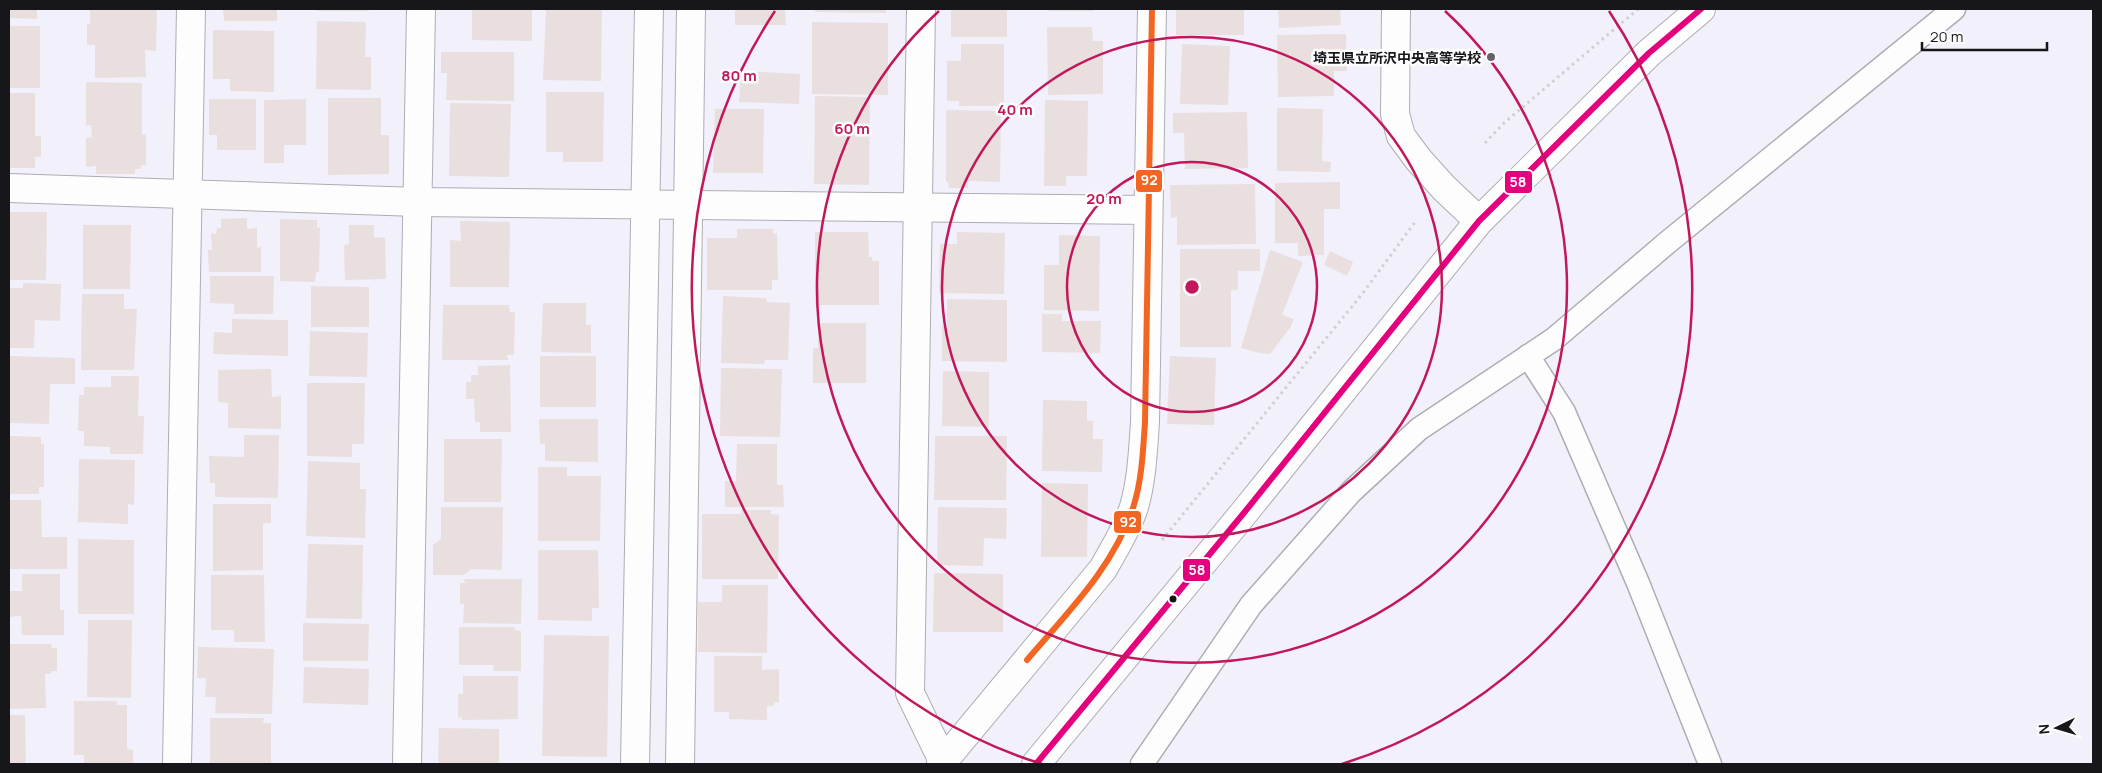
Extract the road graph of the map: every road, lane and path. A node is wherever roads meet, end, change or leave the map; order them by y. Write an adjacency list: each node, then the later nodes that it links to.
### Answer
1 (191, 9): 13 (street)
2 (421, 9): 14 (street)
3 (649, 9): 15 (street)
4 (692, 9): 16 (street)
5 (921, 9): 17 (street)
6 (1152, 9): 18 (street)
7 (1396, 9): 19 (street)
8 (1638, 9): 11 (path)
9 (1701, 9): 19 (street)
10 (1954, 9): 21 (lane)
11 (1485, 143)
12 (9, 188): 13 (street)
13 (188, 194): 14 (street); 24 (street)
14 (418, 202): 15 (street); 25 (street)
15 (645, 204): 16 (street); 26 (street)
16 (687, 204): 17 (street); 27 (street)
17 (917, 207): 18 (street); 23 (street)
18 (1148, 210): 23 (street)
19 (1479, 221): 28 (street)
20 (1415, 222): 22 (path)
21 (1528, 356): 29 (lane); 30 (lane)
22 (1162, 540)
23 (942, 763)
24 (177, 764)
25 (407, 764)
26 (636, 764)
27 (680, 764)
28 (1036, 764)
29 (1142, 764)
30 (1710, 764)

